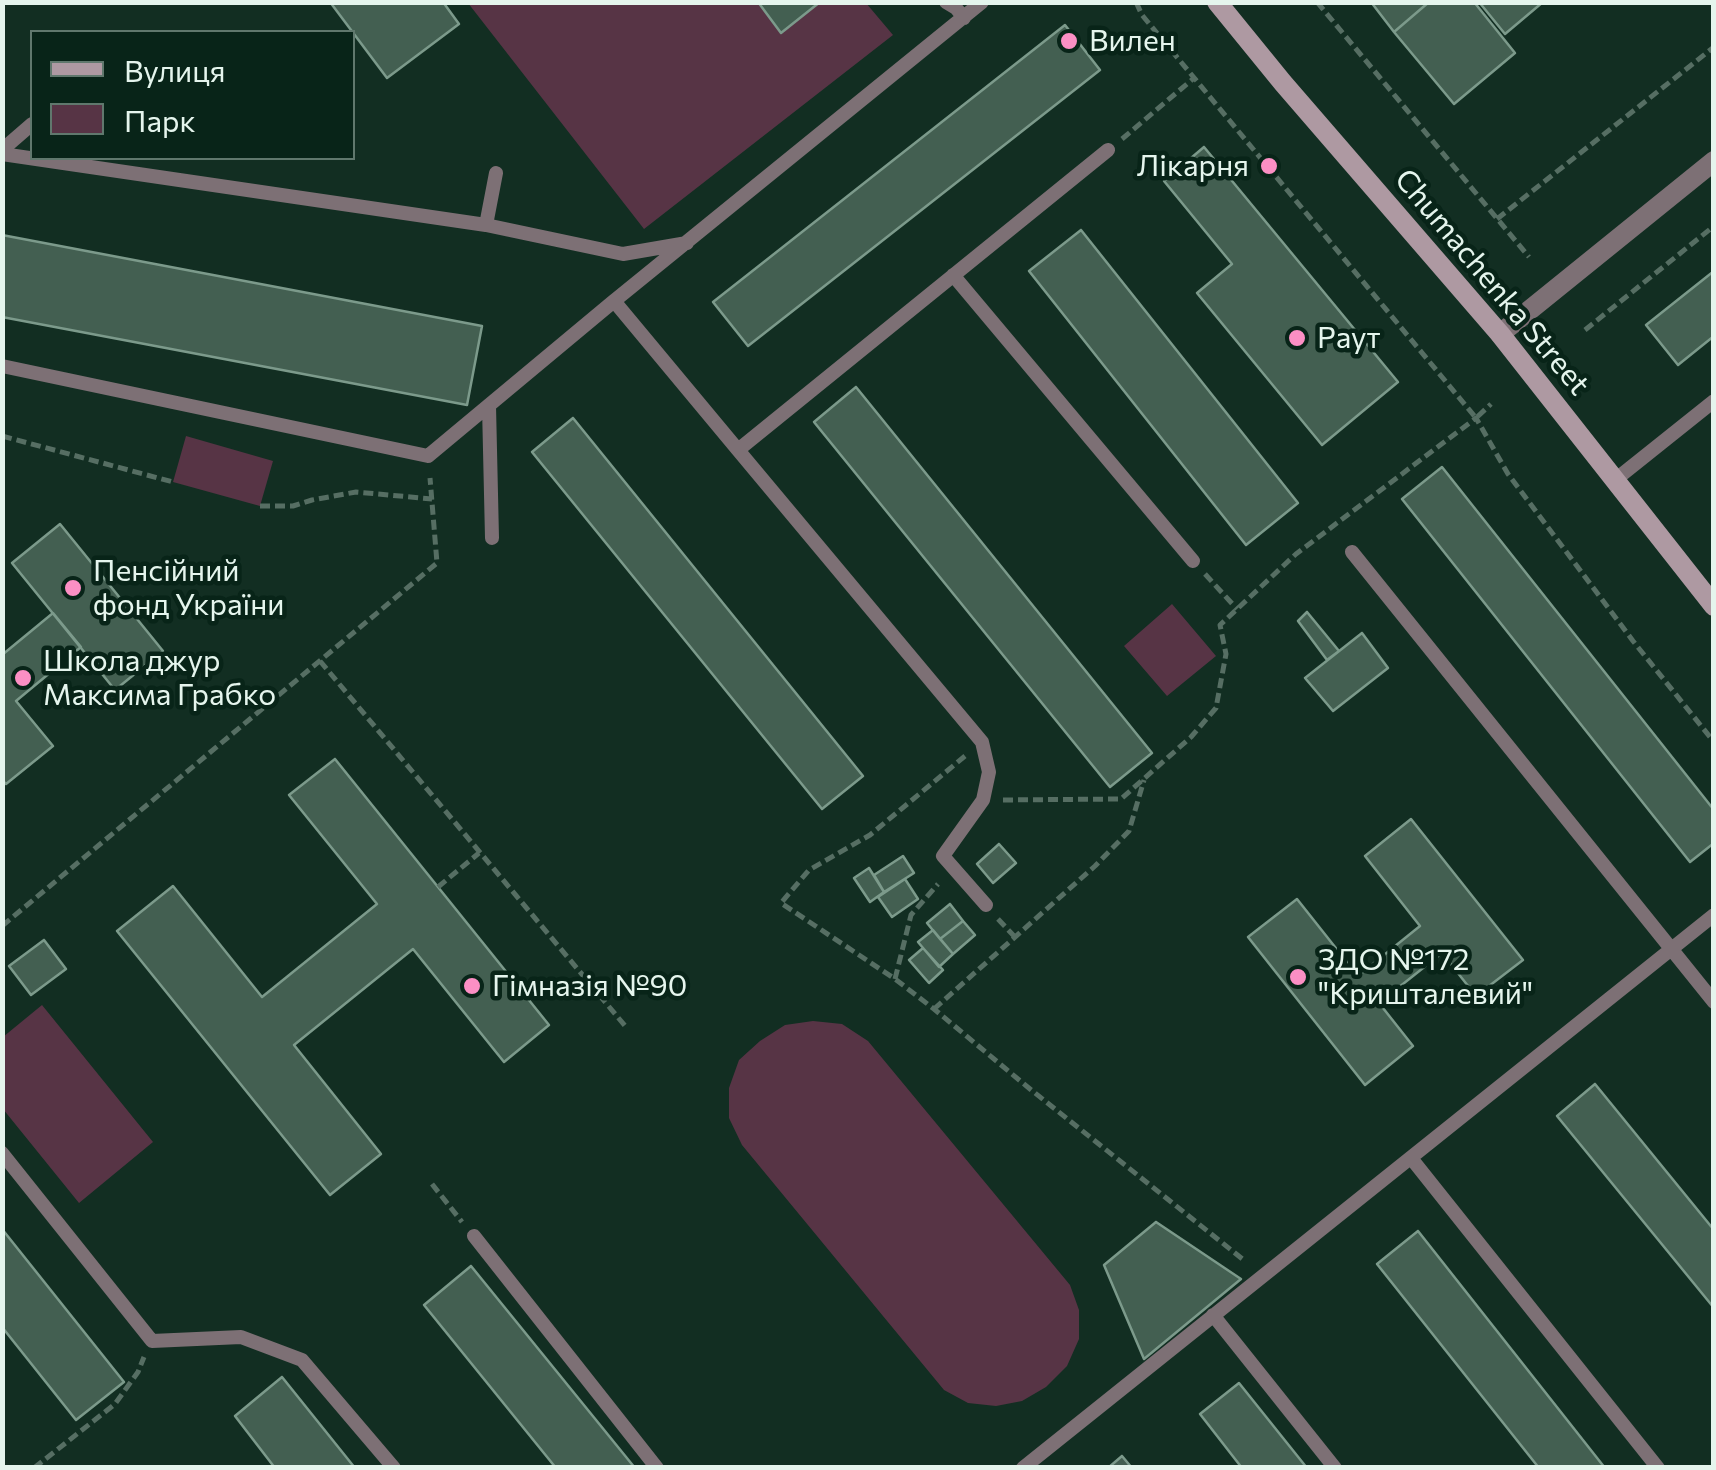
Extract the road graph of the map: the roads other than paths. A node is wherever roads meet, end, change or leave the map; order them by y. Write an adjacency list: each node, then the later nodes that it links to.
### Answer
1 (946, 2): 4 (lane)
2 (982, 2): 4 (lane)
3 (1217, 2): 16 (street, Chumachenka Street)
4 (964, 18): 13 (lane)
5 (30, 126): 7 (lane)
6 (1108, 150): 14 (lane)
7 (2, 152): 8 (lane)
8 (30, 156)
9 (55, 160): 12 (lane)
10 (1714, 161): 16 (street)
11 (496, 173): 12 (lane)
12 (486, 225): 13 (lane)
13 (686, 244): 15 (lane)
14 (953, 275): 20 (lane); 24 (lane)
15 (614, 301): 19 (lane); 20 (lane)
16 (1500, 334): 21 (street, Chumachenka Street)
17 (2, 366): 19 (lane)
18 (1714, 401): 21 (lane)
19 (489, 406): 22 (lane)
20 (738, 450): 26 (lane)
21 (1615, 480): 25 (street, Chumachenka Street)
22 (492, 538)
23 (1352, 552): 28 (lane)
24 (1192, 561)
25 (1714, 606)
26 (986, 906)
27 (1714, 915): 28 (lane)
28 (1671, 949): 29 (lane); 31 (lane)
29 (1714, 1002)
30 (2, 1153): 34 (lane)
31 (1411, 1158): 33 (lane); 38 (lane)
32 (474, 1236): 35 (lane)
33 (1213, 1315): 36 (lane); 37 (lane)
34 (394, 1468)
35 (657, 1468)
36 (1023, 1468)
37 (1336, 1468)
38 (1658, 1468)

